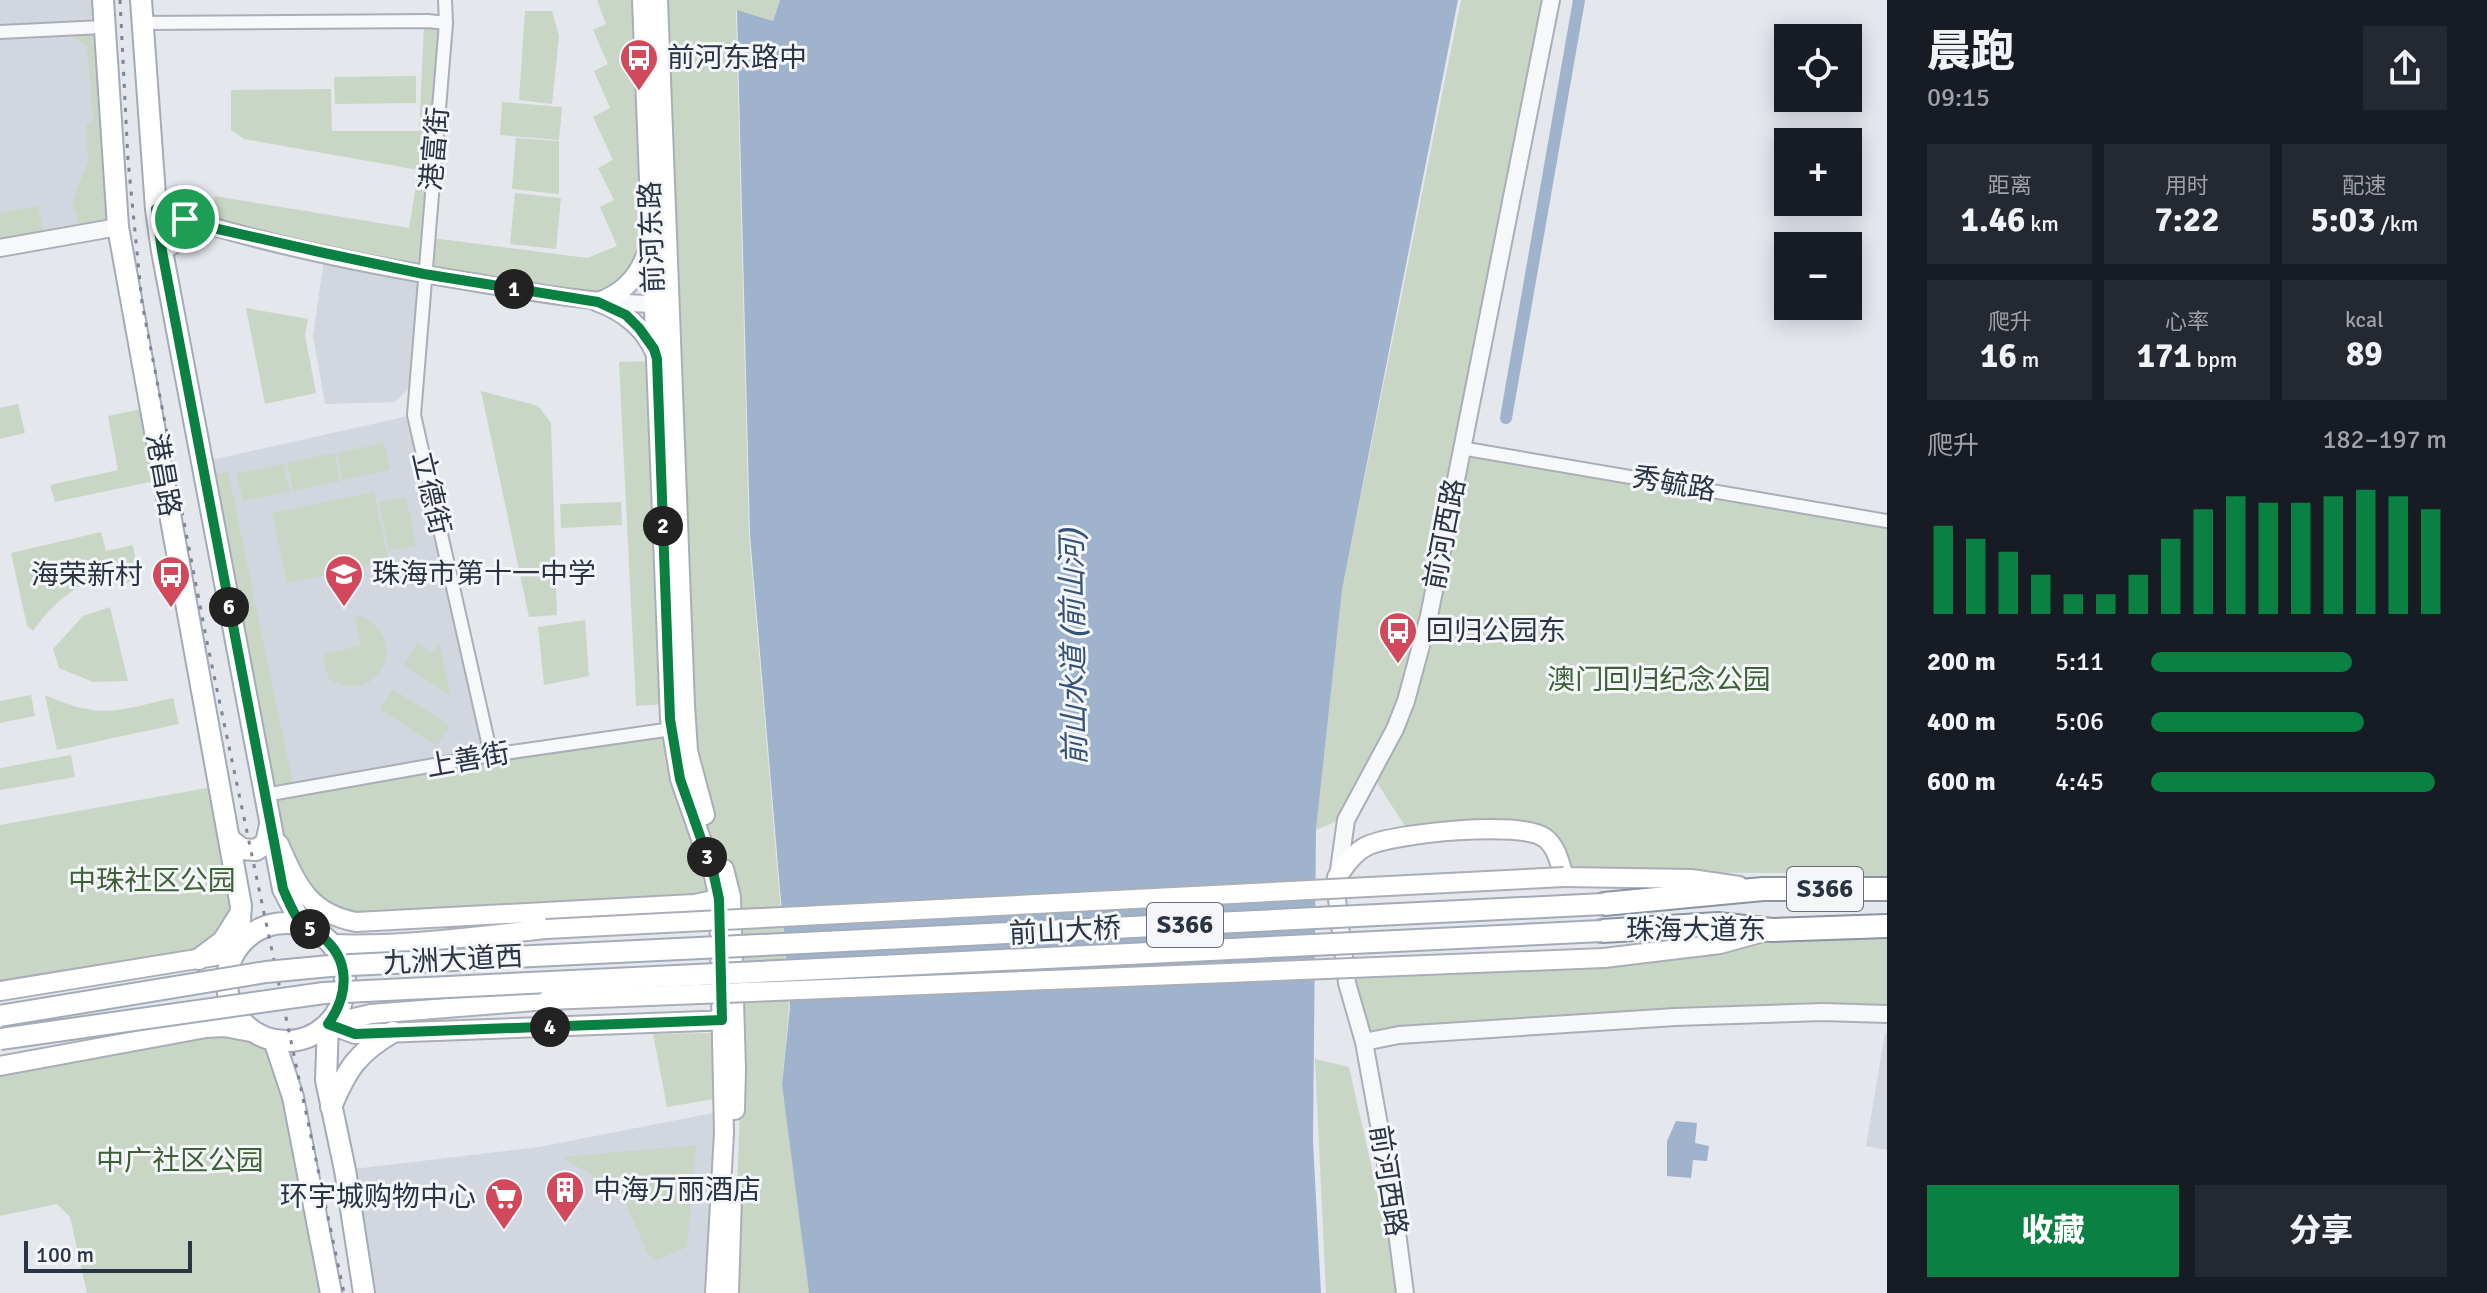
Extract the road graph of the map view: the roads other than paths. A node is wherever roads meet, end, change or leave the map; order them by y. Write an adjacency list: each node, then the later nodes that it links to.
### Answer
1 (103, 0): 9 (main road, 港昌路)
2 (141, 0): 7 (main road, 港昌路)
3 (445, 0): 8 (street, 港富街)
4 (642, 0): 12 (main road, 前河东路)
5 (658, 0): 32 (main road, 前河东路)
6 (1551, 0): 21 (street, 前河西路)
7 (142, 23): 8 (street); 11 (main road, 港昌路)
8 (446, 23): 17 (street, 港富街)
9 (103, 27): 10 (street); 13 (main road, 港昌路)
10 (0, 32)
11 (156, 209): 14 (street); 16 (main road, 港昌路)
12 (651, 216): 18 (main road); 19 (main road, 前河东路)
13 (118, 227): 15 (street); 27 (main road, 港昌路)
14 (209, 227): 16 (street); 17 (street)
15 (0, 248)
16 (162, 251): 25 (main road, 港昌路)
17 (424, 274): 18 (street); 24 (street, 立德街)
18 (598, 302): 19 (street); 20 (main road)
19 (655, 304): 20 (main road, 前河东路)
20 (657, 359): 23 (main road, 前河东路)
21 (1461, 448): 22 (street, 秀毓路); 28 (street, 前河西路)
22 (1887, 521)
23 (672, 729): 24 (street, 上善街); 32 (main road, 前河东路)
24 (491, 755): 25 (street, 上善街)
25 (265, 795): 26 (main road, 港昌路)
26 (270, 825): 27 (main road); 32 (main road); 35 (main road, 港昌路)
27 (229, 839): 34 (main road, 港昌路)
28 (1337, 877): 29 (main road); 52 (street, 前河西路)
29 (1564, 877): 30 (main road); 39 (main road, bridge)
30 (1763, 889): 31 (highway, 珠海大道东 / S366); 33 (highway, 珠海大道东 / S366)
31 (1887, 889)
32 (725, 898): 47 (main road)
33 (1604, 904): 40 (main road, 前山大桥 / S366, bridge)
34 (241, 906): 41 (main road, 港昌路); 42 (main road)
35 (302, 925): 39 (main road); 41 (main road)
36 (1887, 926): 37 (highway, 珠海大道东 / S366)
37 (1772, 930): 38 (highway, 珠海大道东 / S366); 48 (main road, bridge)
38 (1602, 931): 43 (main road, 前山大桥 / S366, bridge)
39 (331, 944): 48 (main road)
40 (766, 945): 46 (main road, 九洲大道西 / S366, bridge)
41 (238, 947): 42 (main road); 50 (main road)
42 (199, 959): 44 (main road)
43 (764, 974): 51 (main road, 九洲大道西 / S366, bridge)
44 (0, 991)
45 (1887, 1014): 52 (street)
46 (0, 1016)
47 (728, 1020): 49 (main road); 57 (main road); 58 (main road)
48 (328, 1024): 49 (main road); 50 (main road); 54 (main road)
49 (393, 1032): 54 (main road)
50 (265, 1037): 53 (main road); 55 (main road)
51 (0, 1039)
52 (1364, 1042): 59 (street, 前河西路)
53 (0, 1066)
54 (331, 1107): 56 (main road)
55 (331, 1293)
56 (364, 1293)
57 (715, 1293)
58 (729, 1293)
59 (1405, 1293)

